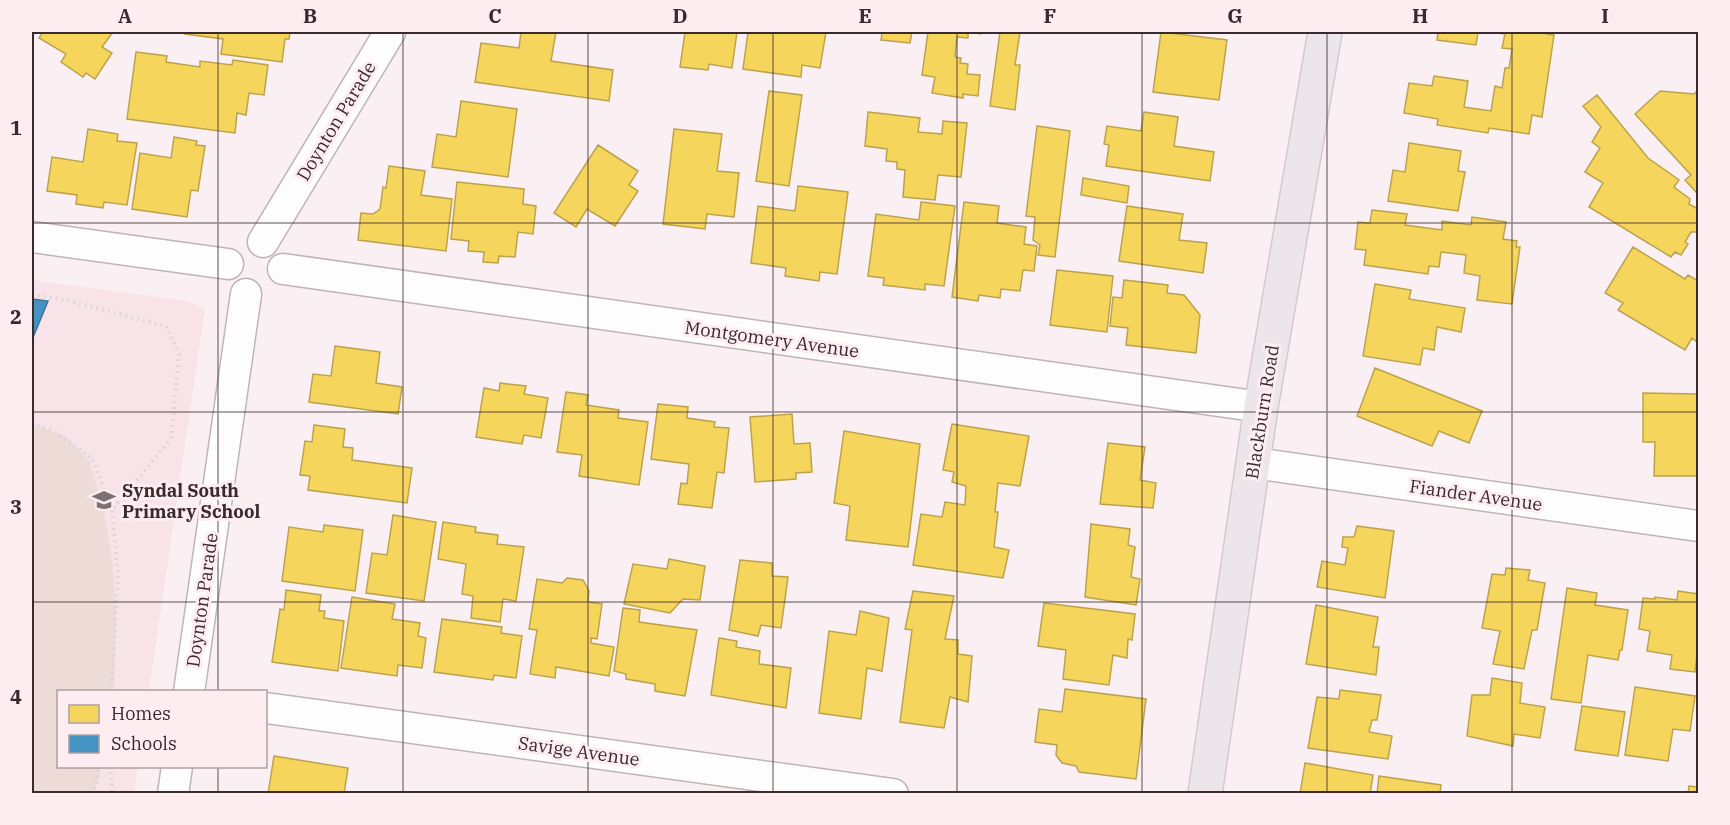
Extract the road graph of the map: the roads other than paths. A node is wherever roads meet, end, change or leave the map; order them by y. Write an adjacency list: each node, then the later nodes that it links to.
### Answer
1 (390, 32): 4 (street, Doynton Parade)
2 (1324, 32): 8 (main road, Blackburn Road)
3 (32, 237): 5 (street)
4 (263, 242): 5 (street); 6 (street)
5 (228, 264): 7 (street)
6 (282, 269): 7 (street); 8 (street, Montgomery Avenue)
7 (246, 294): 11 (street, Doynton Parade)
8 (1262, 407): 9 (main road, Blackburn Road)
9 (1254, 463): 10 (street, Fiander Avenue); 16 (main road, Blackburn Road)
10 (1698, 526)
11 (189, 690)
12 (267, 708): 15 (street, Savige Avenue)
13 (177, 768): 14 (street)
14 (172, 794)
15 (893, 794)
16 (1205, 794)

